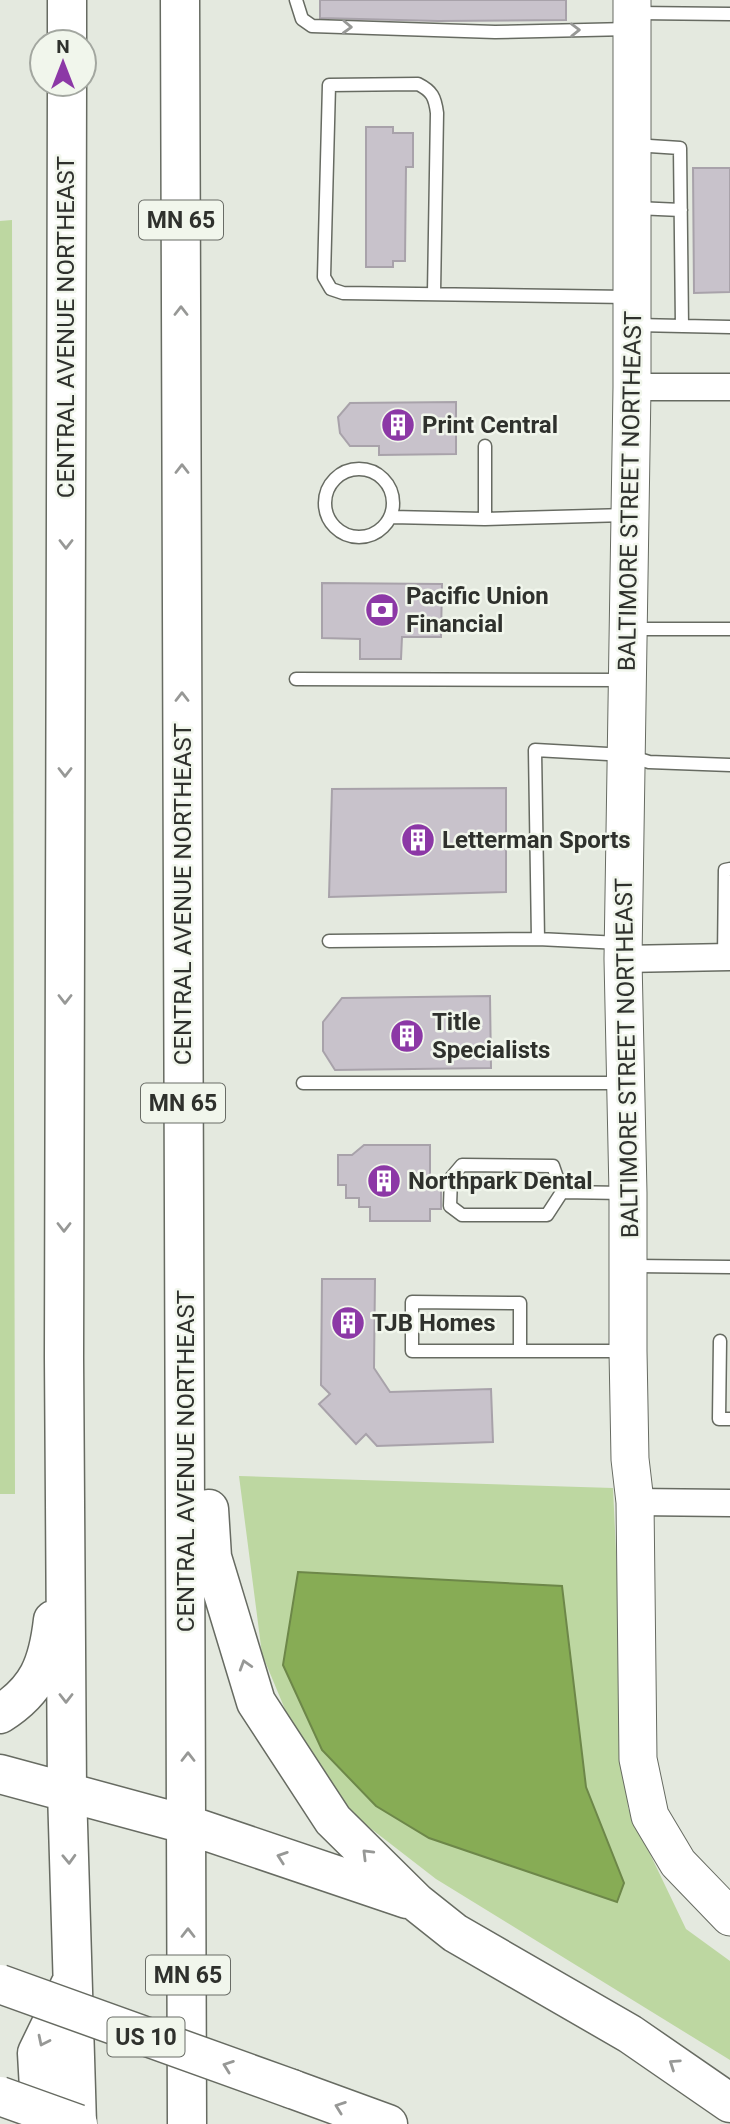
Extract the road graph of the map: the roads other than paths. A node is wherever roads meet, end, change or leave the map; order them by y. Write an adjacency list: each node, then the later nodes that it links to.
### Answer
1 (67, 0): 6 (highway)
2 (180, 0): 34 (highway, CENTRAL AVENUE NORTHEAST / MN 65, one-way to 2)
3 (296, 0): 4 (lane, one-way to 4)
4 (632, 14): 5 (lane); 8 (street, BALTIMORE STREET NORTHEAST)
5 (730, 14)
6 (67, 28)
7 (67, 98): 45 (highway, CENTRAL AVENUE NORTHEAST, one-way to 45)
8 (632, 145): 9 (street, BALTIMORE STREET NORTHEAST); 10 (lane)
9 (632, 208): 10 (lane); 12 (street, BALTIMORE STREET NORTHEAST)
10 (681, 210): 13 (lane)
11 (434, 293): 11 (lane); 12 (lane)
12 (632, 311): 13 (lane); 15 (street, BALTIMORE STREET NORTHEAST)
13 (682, 326): 14 (lane)
14 (730, 327)
15 (632, 387): 16 (street); 18 (street, BALTIMORE STREET NORTHEAST)
16 (730, 387)
17 (485, 446): 20 (lane)
18 (630, 515): 20 (lane); 21 (street, BALTIMORE STREET NORTHEAST)
19 (391, 517): 19 (lane); 20 (lane)
20 (485, 519)
21 (628, 629): 22 (lane); 24 (street, BALTIMORE STREET NORTHEAST)
22 (730, 629)
23 (296, 679): 24 (lane)
24 (627, 680): 25 (street, BALTIMORE STREET NORTHEAST)
25 (626, 755): 26 (lane); 28 (lane); 30 (street, BALTIMORE STREET NORTHEAST)
26 (730, 765)
27 (730, 869): 31 (lane)
28 (538, 939): 29 (lane); 30 (lane)
29 (329, 941)
30 (623, 951): 31 (street); 33 (street, BALTIMORE STREET NORTHEAST)
31 (727, 957)
32 (303, 1083): 33 (lane)
33 (626, 1083): 36 (street, BALTIMORE STREET NORTHEAST)
34 (183, 1186): 49 (highway, CENTRAL AVENUE NORTHEAST / MN 65, one-way to 34); 50 (highway, one-way to 34)
35 (562, 1192): 35 (lane); 36 (lane)
36 (628, 1193): 37 (street, BALTIMORE STREET NORTHEAST)
37 (629, 1266): 38 (lane); 41 (street, BALTIMORE STREET NORTHEAST)
38 (730, 1268)
39 (720, 1341): 42 (lane)
40 (520, 1350): 40 (lane); 41 (lane)
41 (628, 1351): 43 (street, BALTIMORE STREET NORTHEAST)
42 (730, 1419)
43 (635, 1502): 44 (street); 51 (street, BALTIMORE STREET NORTHEAST)
44 (730, 1503)
45 (65, 1507): 46 (highway); 48 (highway, CENTRAL AVENUE NORTHEAST, one-way to 48)
46 (0, 1714)
47 (0, 1774): 48 (highway)
48 (67, 1791): 49 (highway); 52 (highway, CENTRAL AVENUE NORTHEAST, one-way to 52)
49 (188, 1825): 50 (highway, one-way to 49); 58 (highway, CENTRAL AVENUE NORTHEAST / MN 65, one-way to 49)
50 (416, 1902): 55 (highway, one-way to 50)
51 (730, 1917)
52 (73, 1980): 56 (highway, one-way to 56); 57 (highway, CENTRAL AVENUE NORTHEAST)
53 (0, 1984): 59 (highway, US 10, one-way to 53, bridge)
54 (0, 2096): 57 (highway, bridge)
55 (730, 2103)
56 (41, 2124)
57 (78, 2124)
58 (187, 2124)
59 (388, 2124)

